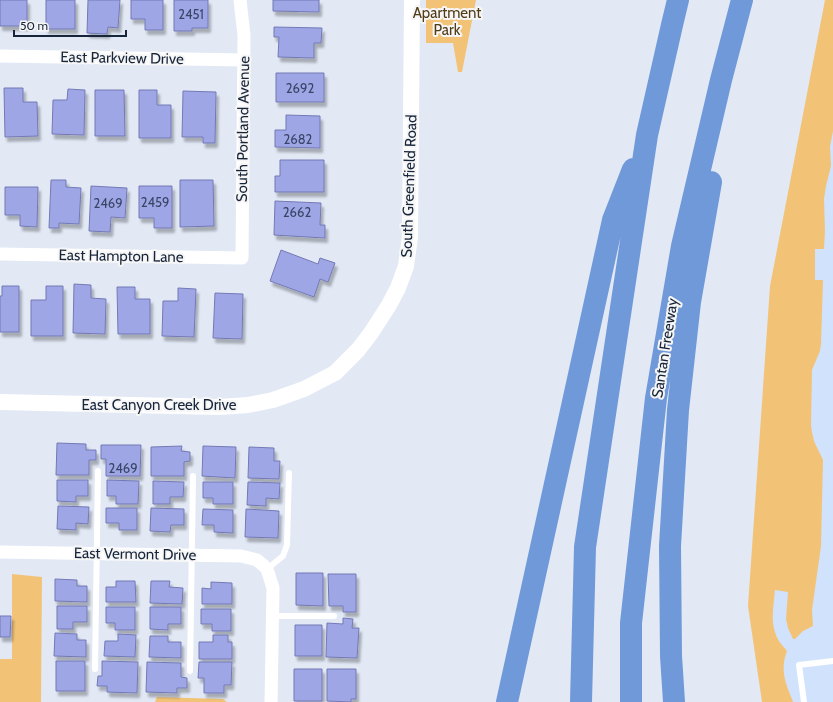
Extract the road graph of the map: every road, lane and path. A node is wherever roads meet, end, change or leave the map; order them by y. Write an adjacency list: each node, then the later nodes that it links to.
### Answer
1 (240, 0): 6 (street, South Portland Avenue)
2 (412, 0): 11 (street, South Greenfield Road)
3 (678, 0): 8 (highway)
4 (742, 0): 7 (highway, Santan Freeway)
5 (0, 56): 6 (street, East Parkview Drive)
6 (245, 60): 10 (street, South Portland Avenue)
7 (720, 80): 28 (highway, Santan Freeway); 29 (highway)
8 (647, 135): 26 (highway); 27 (highway)
9 (0, 254): 10 (street, East Hampton Lane)
10 (242, 258)
11 (335, 373): 12 (street, East Canyon Creek Drive)
12 (0, 402)
13 (98, 472): 17 (lane)
14 (289, 473): 19 (lane)
15 (193, 476): 18 (lane)
16 (0, 552): 17 (street, East Vermont Drive)
17 (97, 553): 18 (street, East Vermont Drive); 23 (lane)
18 (192, 555): 19 (street, East Vermont Drive); 24 (lane)
19 (267, 569): 20 (street)
20 (272, 616): 21 (lane); 25 (street)
21 (334, 616)
22 (833, 661): 30 (lane)
23 (95, 669)
24 (190, 671)
25 (271, 702)
26 (507, 702)
27 (581, 702)
28 (631, 702)
29 (674, 702)
30 (804, 702)

